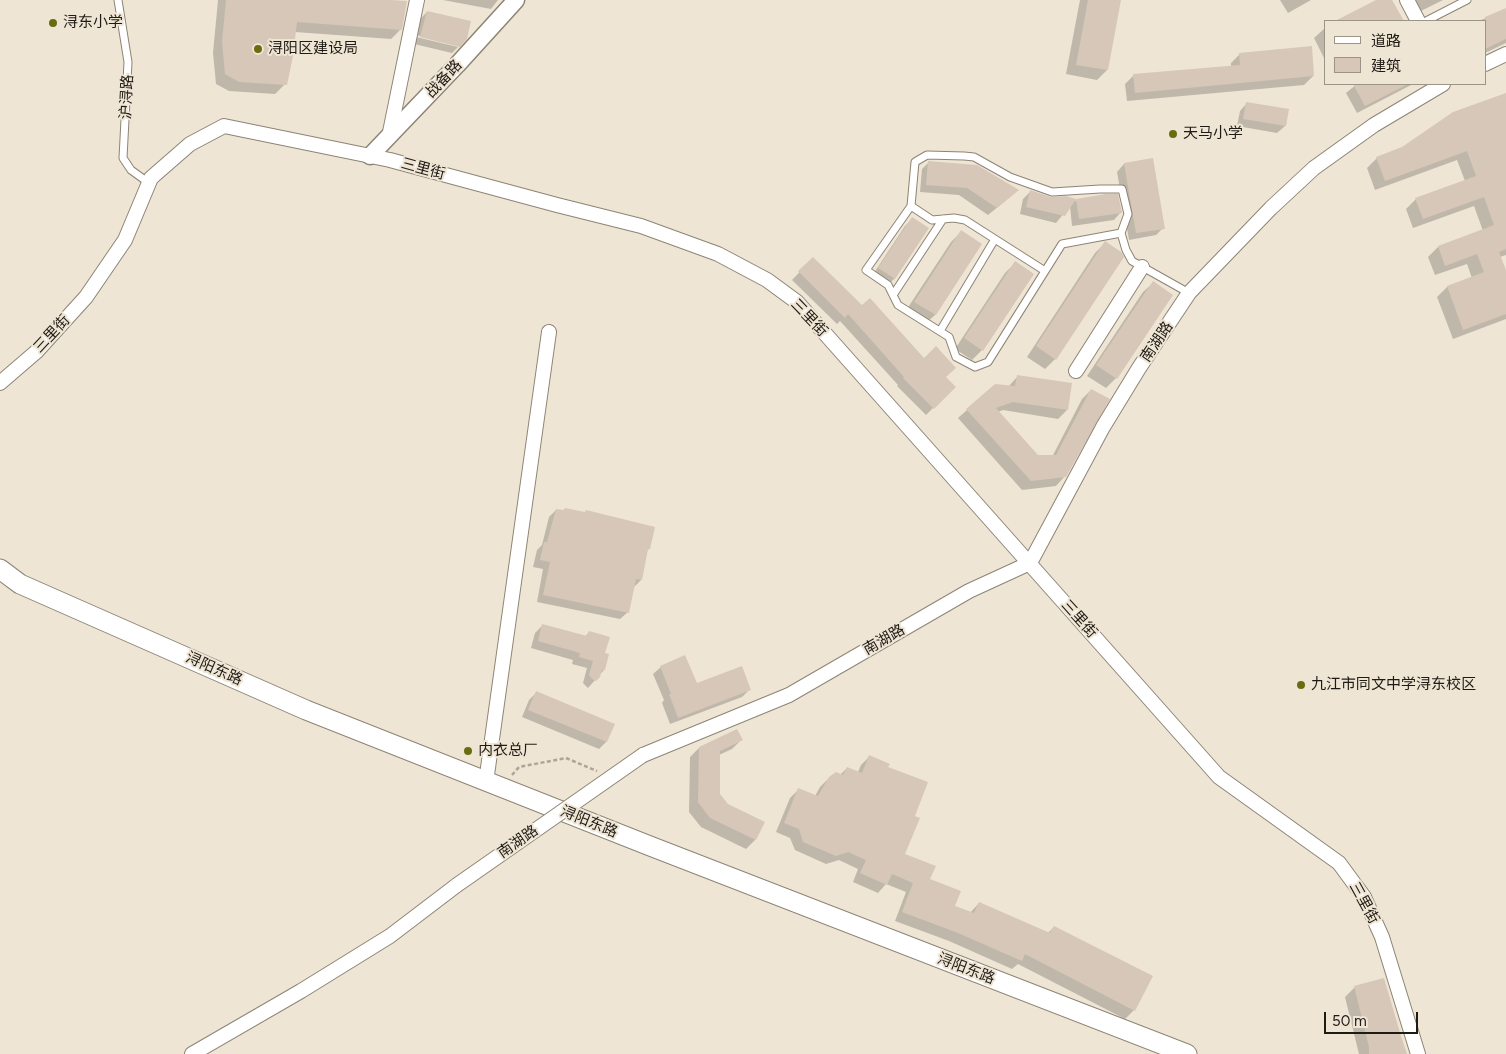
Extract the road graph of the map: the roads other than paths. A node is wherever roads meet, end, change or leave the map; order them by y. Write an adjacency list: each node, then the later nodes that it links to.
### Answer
1 (118, 0): 13 (lane, 沪浔路)
2 (417, 0): 11 (street)
3 (516, 0): 11 (street, 战备路)
4 (1407, 0): 6 (street)
5 (1467, 0): 7 (lane)
6 (1417, 20)
7 (1428, 20)
8 (1506, 54): 9 (street)
9 (1486, 64)
10 (1441, 85): 20 (street, 南湖路)
11 (389, 136): 12 (street, 战备路)
12 (370, 156): 13 (street, 三里街); 26 (street, 三里街)
13 (149, 183): 25 (street, 三里街)
14 (911, 206): 15 (lane); 16 (lane); 21 (lane)
15 (943, 220): 17 (lane); 21 (lane)
16 (1121, 233): 18 (lane); 19 (lane)
17 (995, 239): 19 (lane); 22 (lane)
18 (1142, 267): 20 (lane); 24 (street)
19 (1045, 271): 22 (lane)
20 (1189, 293): 26 (street, 南湖路)
21 (893, 295): 22 (lane)
22 (940, 331)
23 (549, 332): 28 (street)
24 (1076, 371)
25 (0, 383)
26 (1030, 563): 29 (street, 南湖路, bridge); 31 (street, 三里街)
27 (0, 569): 28 (main road, 浔阳东路)
28 (493, 784): 30 (main road, 浔阳东路)
29 (192, 1054)
30 (1187, 1054)
31 (1418, 1054)

